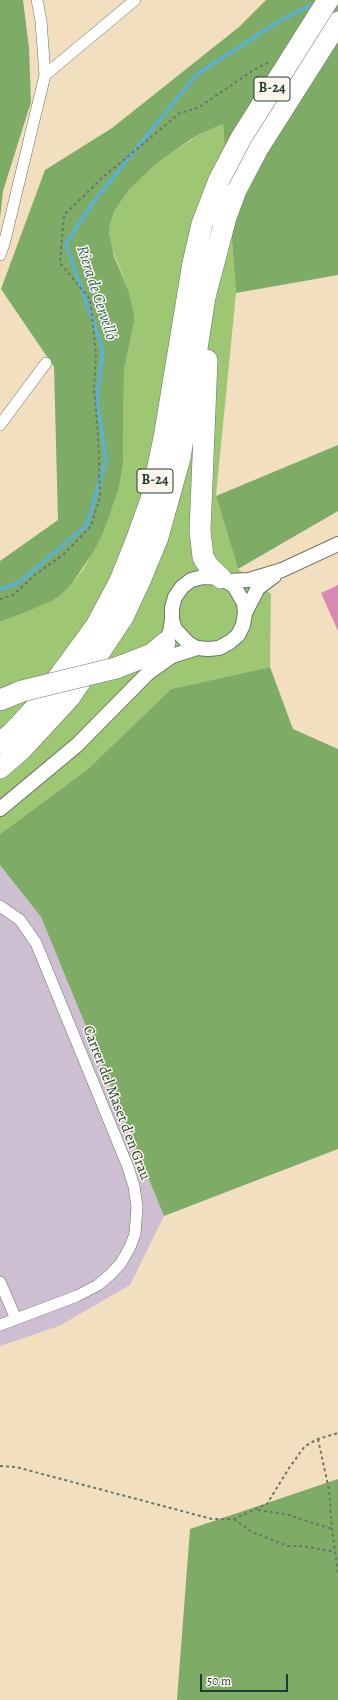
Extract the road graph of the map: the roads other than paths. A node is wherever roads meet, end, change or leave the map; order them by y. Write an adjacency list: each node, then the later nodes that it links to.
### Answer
1 (37, 0): 5 (street)
2 (135, 0): 5 (street)
3 (328, 0): 6 (highway, B-24, bridge)
4 (338, 22): 6 (highway, B-24)
5 (44, 75): 7 (street)
6 (228, 185): 8 (highway, B-24); 20 (highway, B-24)
7 (0, 255)
8 (205, 296): 13 (highway); 21 (highway, B-24)
9 (46, 363): 10 (street)
10 (0, 425)
11 (338, 544): 12 (street)
12 (282, 570): 13 (street); 14 (street)
13 (224, 580): 14 (street); 15 (street)
14 (245, 613): 17 (street)
15 (172, 620): 16 (street); 17 (street)
16 (165, 643): 18 (street); 19 (highway, bridge)
17 (197, 648): 18 (street)
18 (148, 672): 22 (street)
19 (0, 700)
20 (0, 743)
21 (0, 768)
22 (0, 809)
23 (0, 906): 25 (street, Carrer del Maset d'en Grau)
24 (0, 1282): 25 (street)
25 (16, 1319): 26 (street, Carrer del Maset d'en Grau)
26 (0, 1325)

